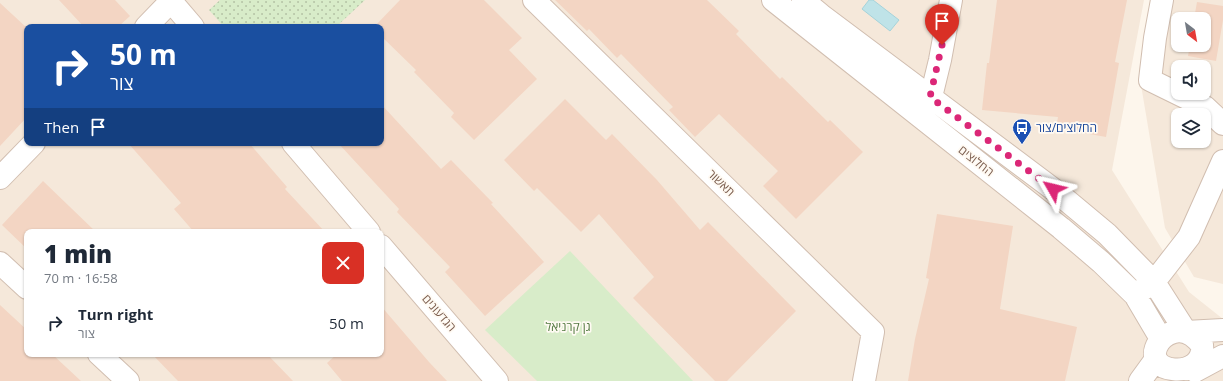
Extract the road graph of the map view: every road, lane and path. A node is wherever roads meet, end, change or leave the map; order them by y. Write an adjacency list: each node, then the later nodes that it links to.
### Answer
1 (171, 0): 7 (street); 8 (street)
2 (534, 0): 29 (street, תאשור)
3 (773, 0): 20 (street, החלוצים)
4 (803, 0): 9 (street, החלוצים)
5 (951, 0): 9 (street)
6 (1162, 0): 10 (street)
7 (149, 24)
8 (191, 24)
9 (930, 97): 18 (street, החלוצים)
10 (1223, 124)
11 (31, 146): 14 (street)
12 (296, 146): 15 (street)
13 (1223, 161): 18 (street)
14 (0, 178)
15 (366, 229)
16 (384, 249): 28 (street, הגדעונים)
17 (0, 263): 19 (street)
18 (1154, 282): 20 (street); 22 (street, החלוצים)
19 (24, 285)
20 (1135, 296): 23 (street, החלוצים)
21 (1223, 330): 22 (street)
22 (1186, 332): 23 (street); 26 (street)
23 (1158, 349): 26 (street); 30 (street)
24 (1223, 356): 26 (street)
25 (102, 357): 27 (street)
26 (1188, 376)
27 (128, 381)
28 (497, 381)
29 (864, 381)
30 (1140, 381)

